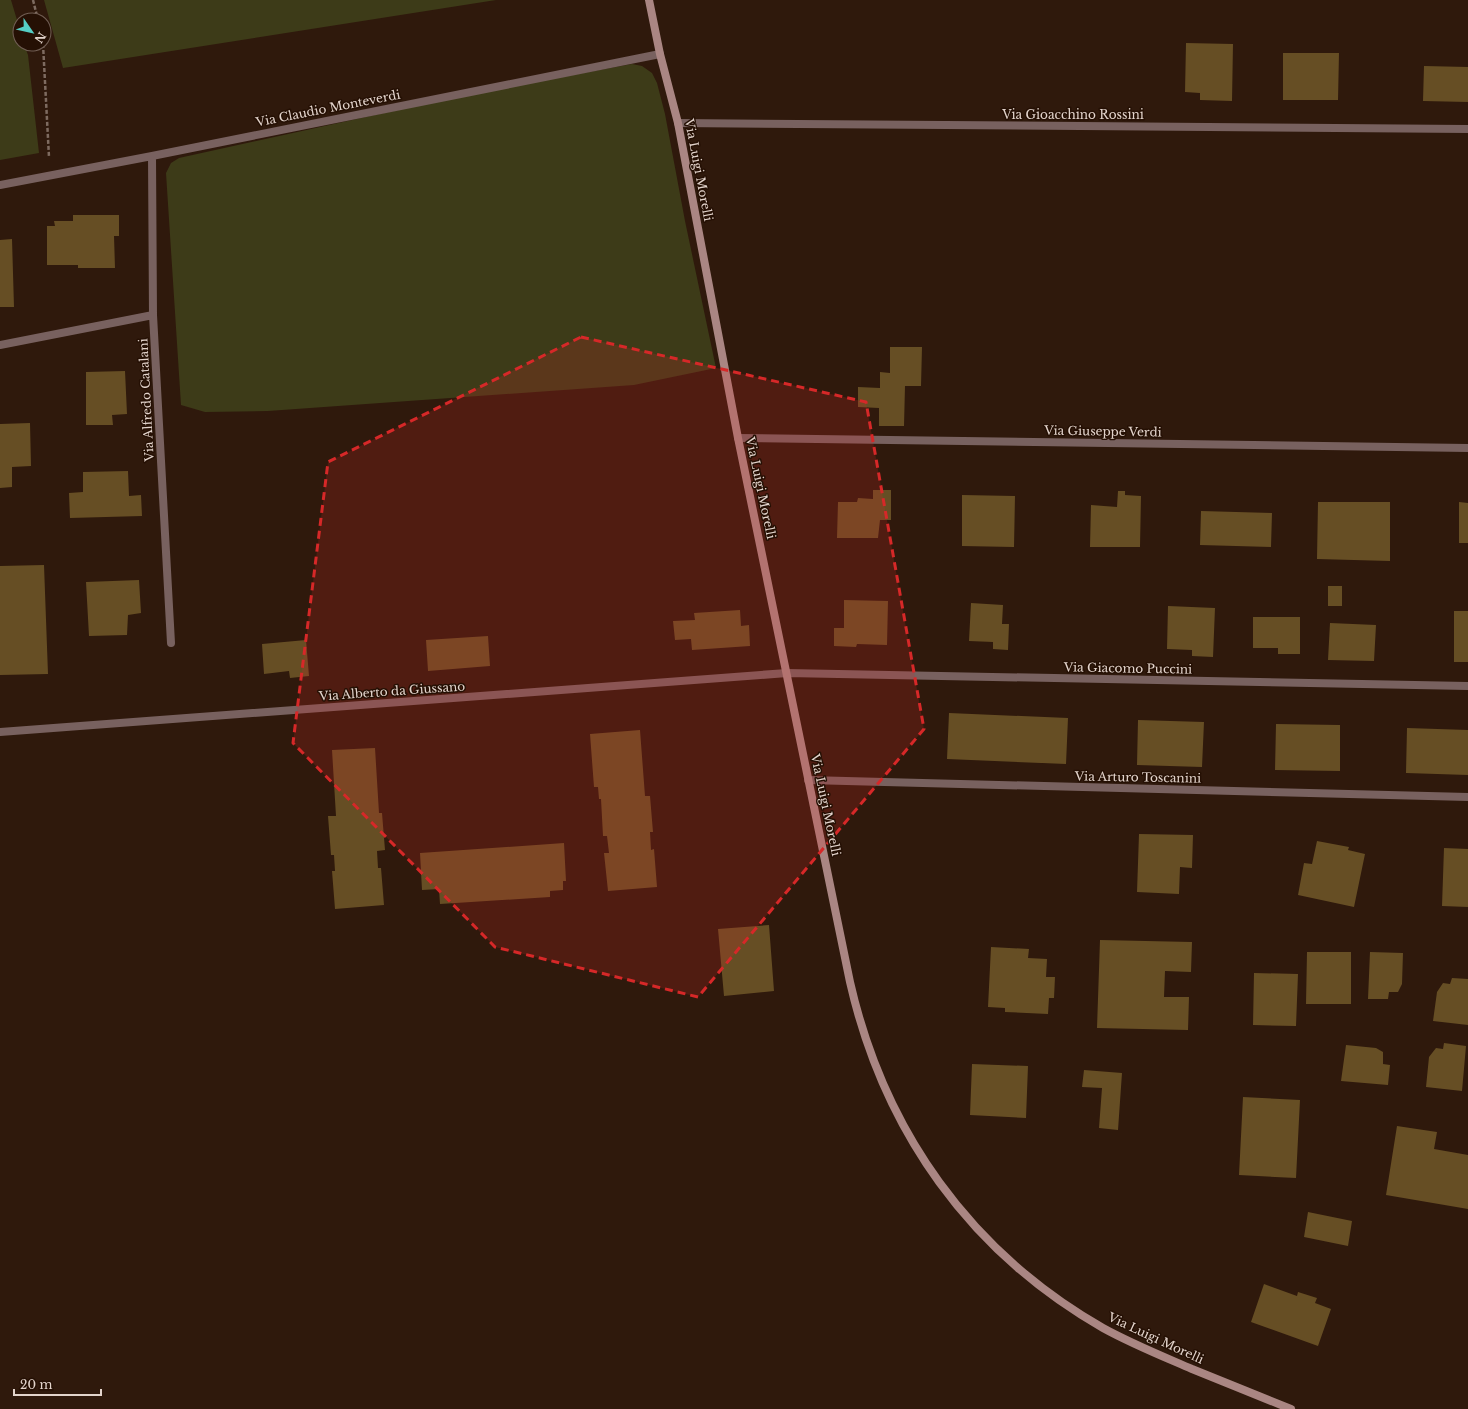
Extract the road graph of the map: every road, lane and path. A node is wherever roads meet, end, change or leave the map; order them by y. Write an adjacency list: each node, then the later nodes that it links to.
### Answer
1 (33, 0): 3 (path)
2 (650, 0): 5 (main road, Via Luigi Morelli)
3 (36, 12)
4 (43, 52): 9 (path)
5 (660, 54): 6 (main road, Via Luigi Morelli); 8 (street, Via Claudio Monteverdi)
6 (678, 123): 7 (street, Via Gioacchino Rossini); 13 (main road, Via Luigi Morelli)
7 (1468, 129)
8 (152, 156): 9 (street, Via Claudio Monteverdi); 11 (street, Via Alfredo Catalani)
9 (50, 176): 10 (street, Via Claudio Monteverdi)
10 (0, 184)
11 (153, 315): 12 (street); 15 (street, Via Alfredo Catalani)
12 (0, 345)
13 (738, 438): 14 (street, Via Giuseppe Verdi); 16 (main road, Via Luigi Morelli)
14 (1468, 448)
15 (171, 643)
16 (787, 673): 17 (street, Via Giacomo Puccini); 18 (street, Via Alberto da Giussano); 19 (main road, Via Luigi Morelli)
17 (1468, 686)
18 (0, 732)
19 (808, 780): 20 (street, Via Arturo Toscanini); 21 (main road, Via Luigi Morelli)
20 (1468, 797)
21 (1291, 1409)

